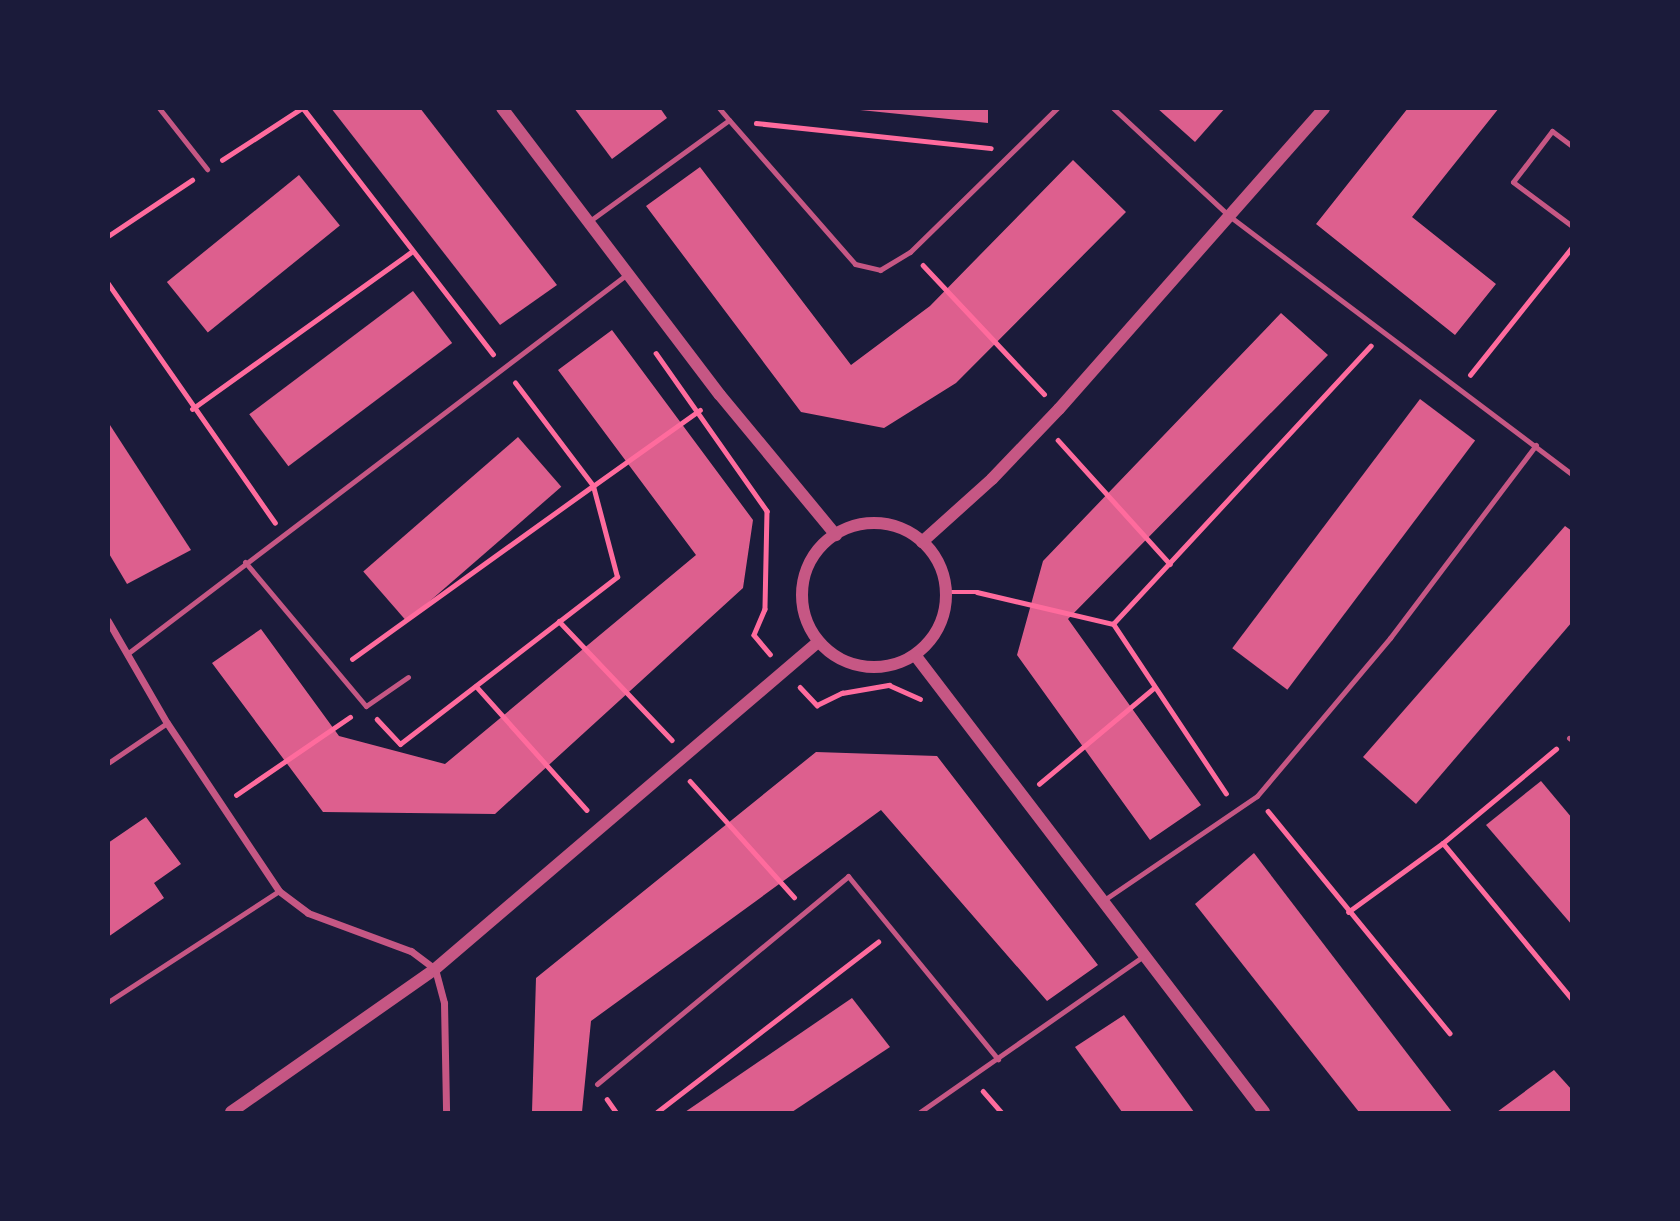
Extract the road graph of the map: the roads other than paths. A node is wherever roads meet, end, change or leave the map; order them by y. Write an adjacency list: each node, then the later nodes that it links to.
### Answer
1 (159, 108): 9 (lane)
2 (502, 108): 11 (street)
3 (719, 108): 7 (lane)
4 (1057, 108): 7 (lane)
5 (1113, 108): 10 (lane)
6 (1324, 108): 10 (street)
7 (729, 120): 11 (lane)
8 (1572, 146): 12 (lane)
9 (208, 169)
10 (1228, 215): 14 (lane); 17 (street)
11 (591, 220): 13 (street)
12 (1572, 226)
13 (630, 272): 16 (street); 18 (lane)
14 (1536, 445): 15 (lane); 27 (lane)
15 (1572, 474)
16 (836, 535): 17 (street); 20 (street)
17 (922, 542): 22 (street)
18 (245, 562): 21 (lane); 23 (lane)
19 (108, 621): 21 (street)
20 (818, 642): 22 (street); 29 (street)
21 (127, 654): 24 (street)
22 (915, 655): 27 (street)
23 (408, 677)
24 (167, 723): 25 (lane); 26 (street)
25 (108, 763)
26 (279, 891): 29 (street); 30 (lane)
27 (1104, 900): 28 (street)
28 (1145, 955): 31 (lane); 36 (street)
29 (435, 969): 33 (street); 34 (street)
30 (108, 1002)
31 (998, 1059): 32 (lane); 35 (lane)
32 (597, 1084)
33 (231, 1112)
34 (446, 1112)
35 (920, 1112)
36 (1264, 1112)

